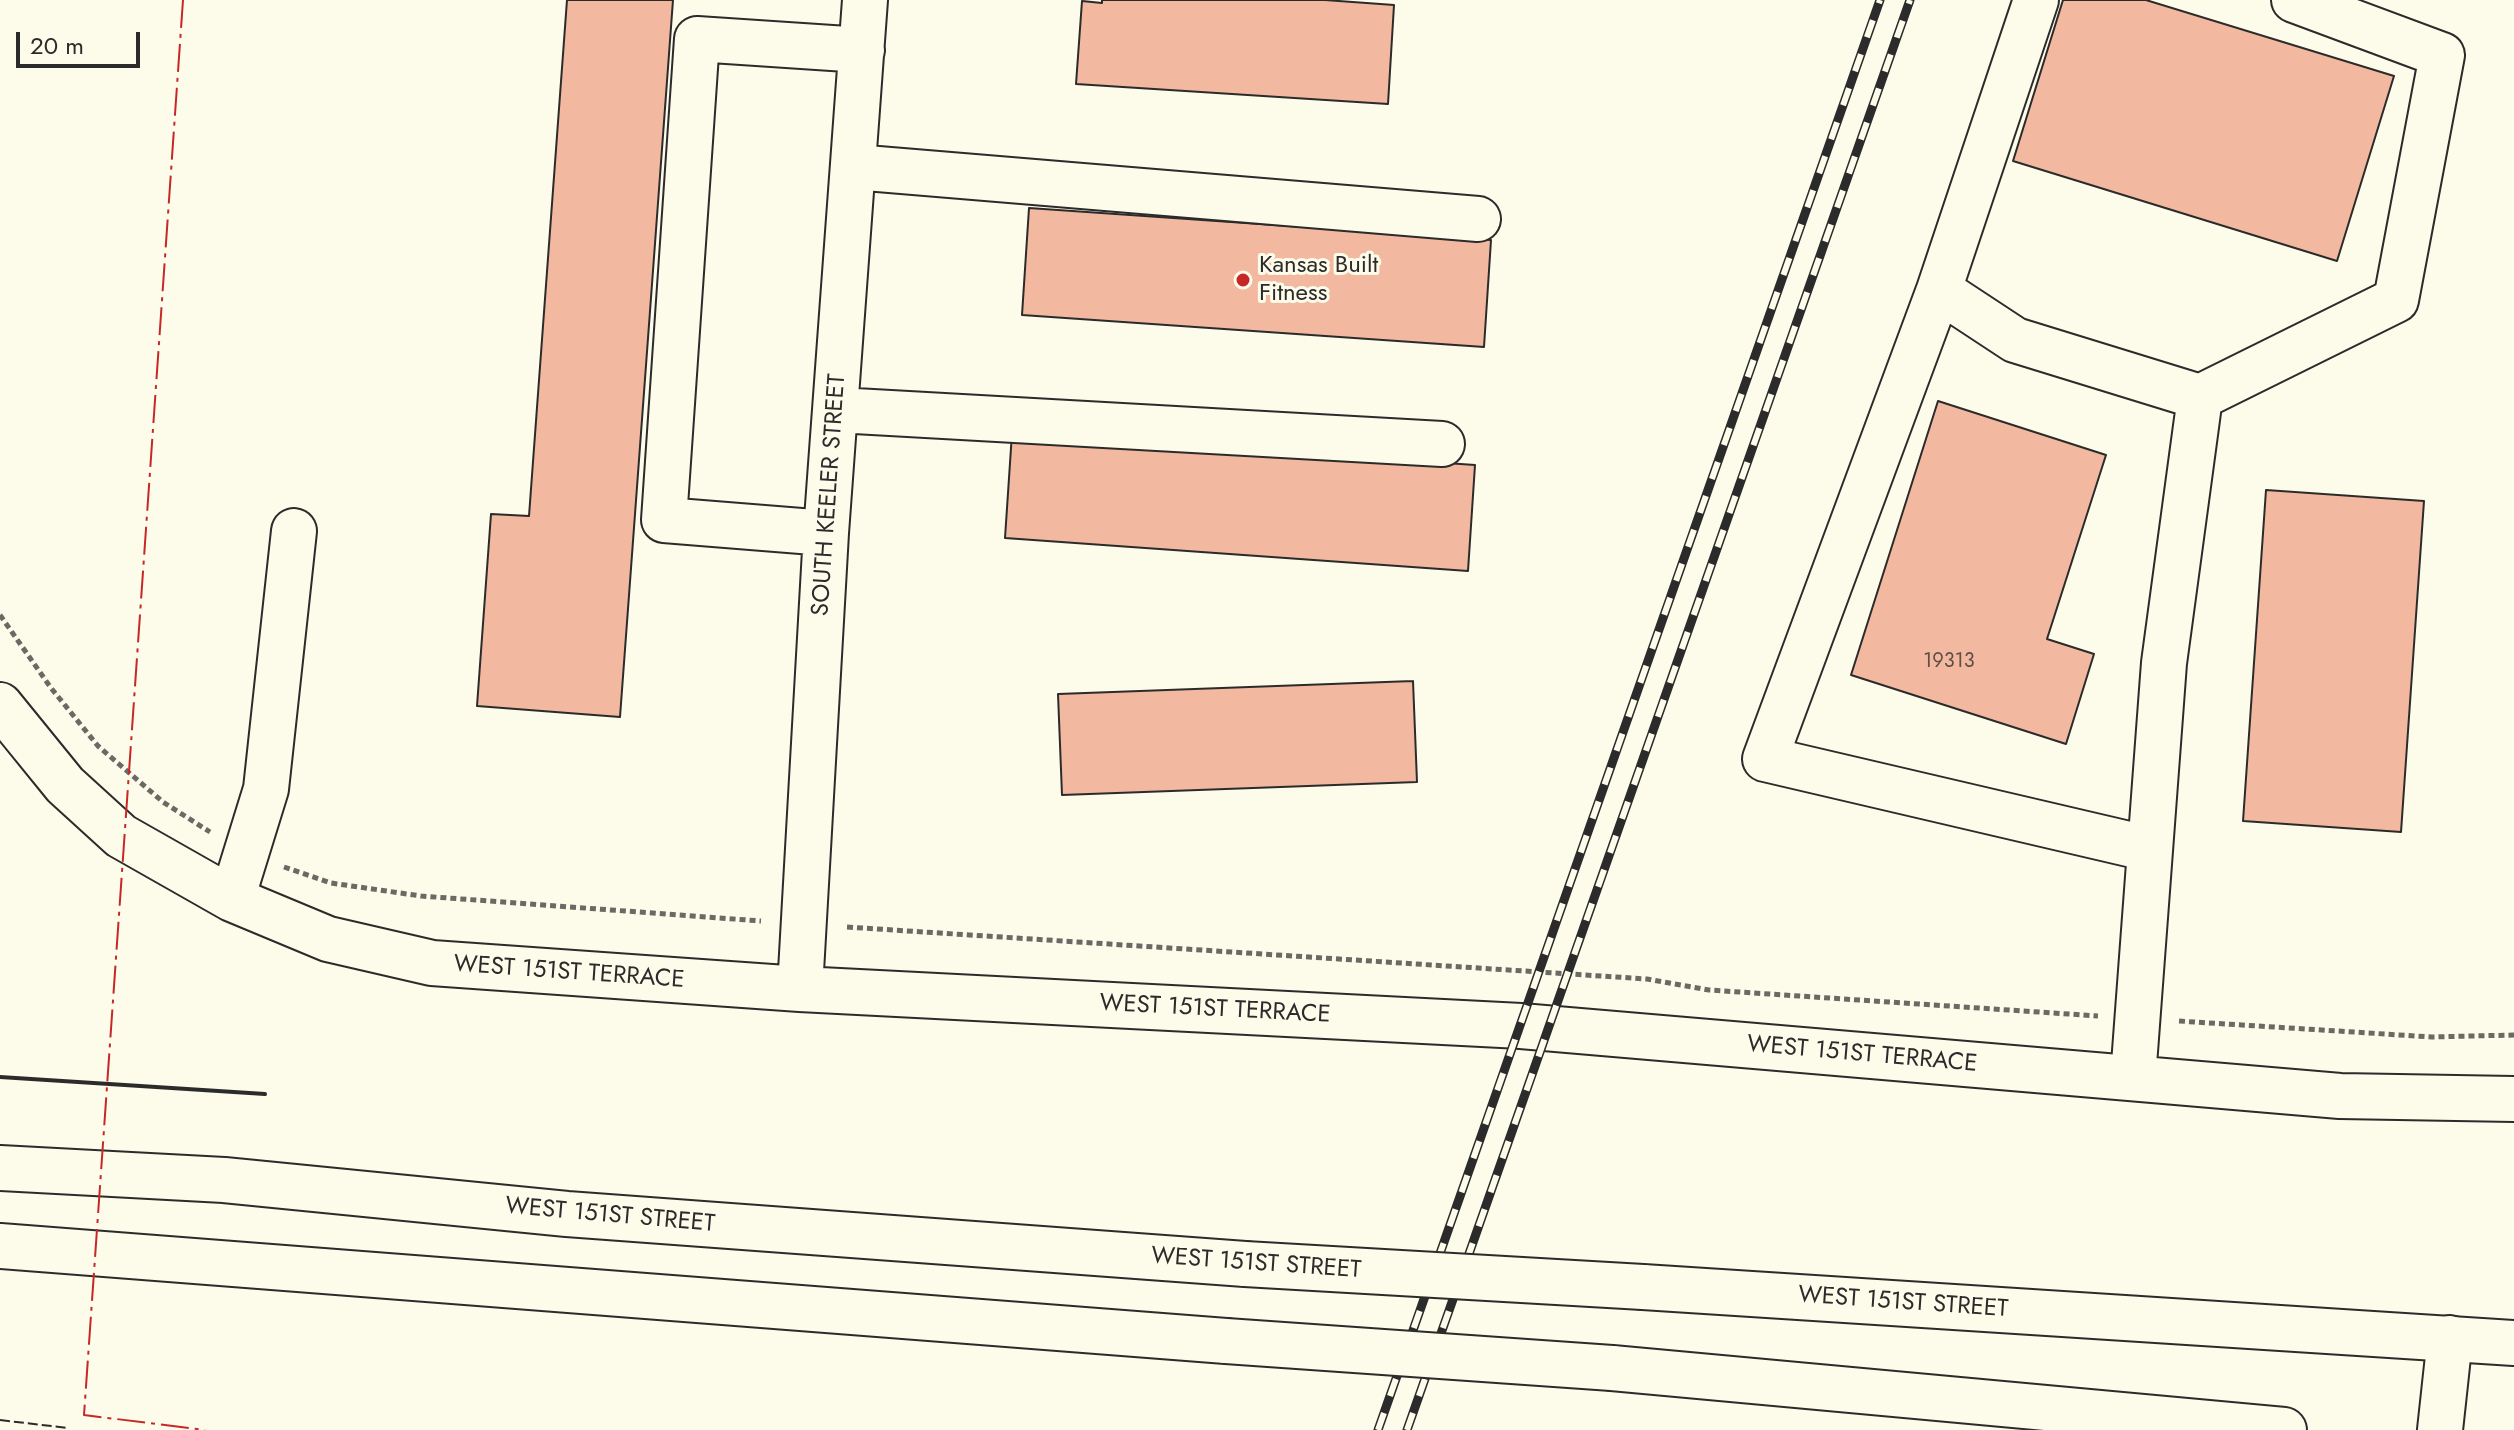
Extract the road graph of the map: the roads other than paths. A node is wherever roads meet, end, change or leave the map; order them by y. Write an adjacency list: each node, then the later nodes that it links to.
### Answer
1 (865, 0): 4 (main road, SOUTH KEELER STREET)
2 (2036, 0): 7 (main road)
3 (2294, 0): 8 (main road)
4 (862, 50): 5 (main road, SOUTH KEELER STREET); 12 (main road)
5 (854, 167): 6 (main road); 9 (main road, SOUTH KEELER STREET)
6 (1478, 219)
7 (1939, 290): 8 (main road); 14 (main road)
8 (2200, 397): 14 (main road)
9 (837, 410): 10 (main road); 12 (main road, SOUTH KEELER STREET)
10 (1442, 444)
11 (294, 531): 15 (main road)
12 (826, 533): 16 (main road, SOUTH KEELER STREET)
13 (0, 705): 15 (main road, WEST 151ST TERRACE)
14 (2150, 849): 17 (main road)
15 (232, 899): 16 (main road, WEST 151ST TERRACE)
16 (800, 989): 17 (main road, WEST 151ST TERRACE)
17 (2133, 1078): 18 (main road, WEST 151ST TERRACE)
18 (2514, 1099)
19 (0, 1168): 21 (main road, WEST 151ST STREET, bridge)
20 (0, 1246): 23 (main road, bridge)
21 (2450, 1338): 22 (main road, WEST 151ST STREET); 24 (main road)
22 (2514, 1343)
23 (2284, 1430)
24 (2440, 1430)

